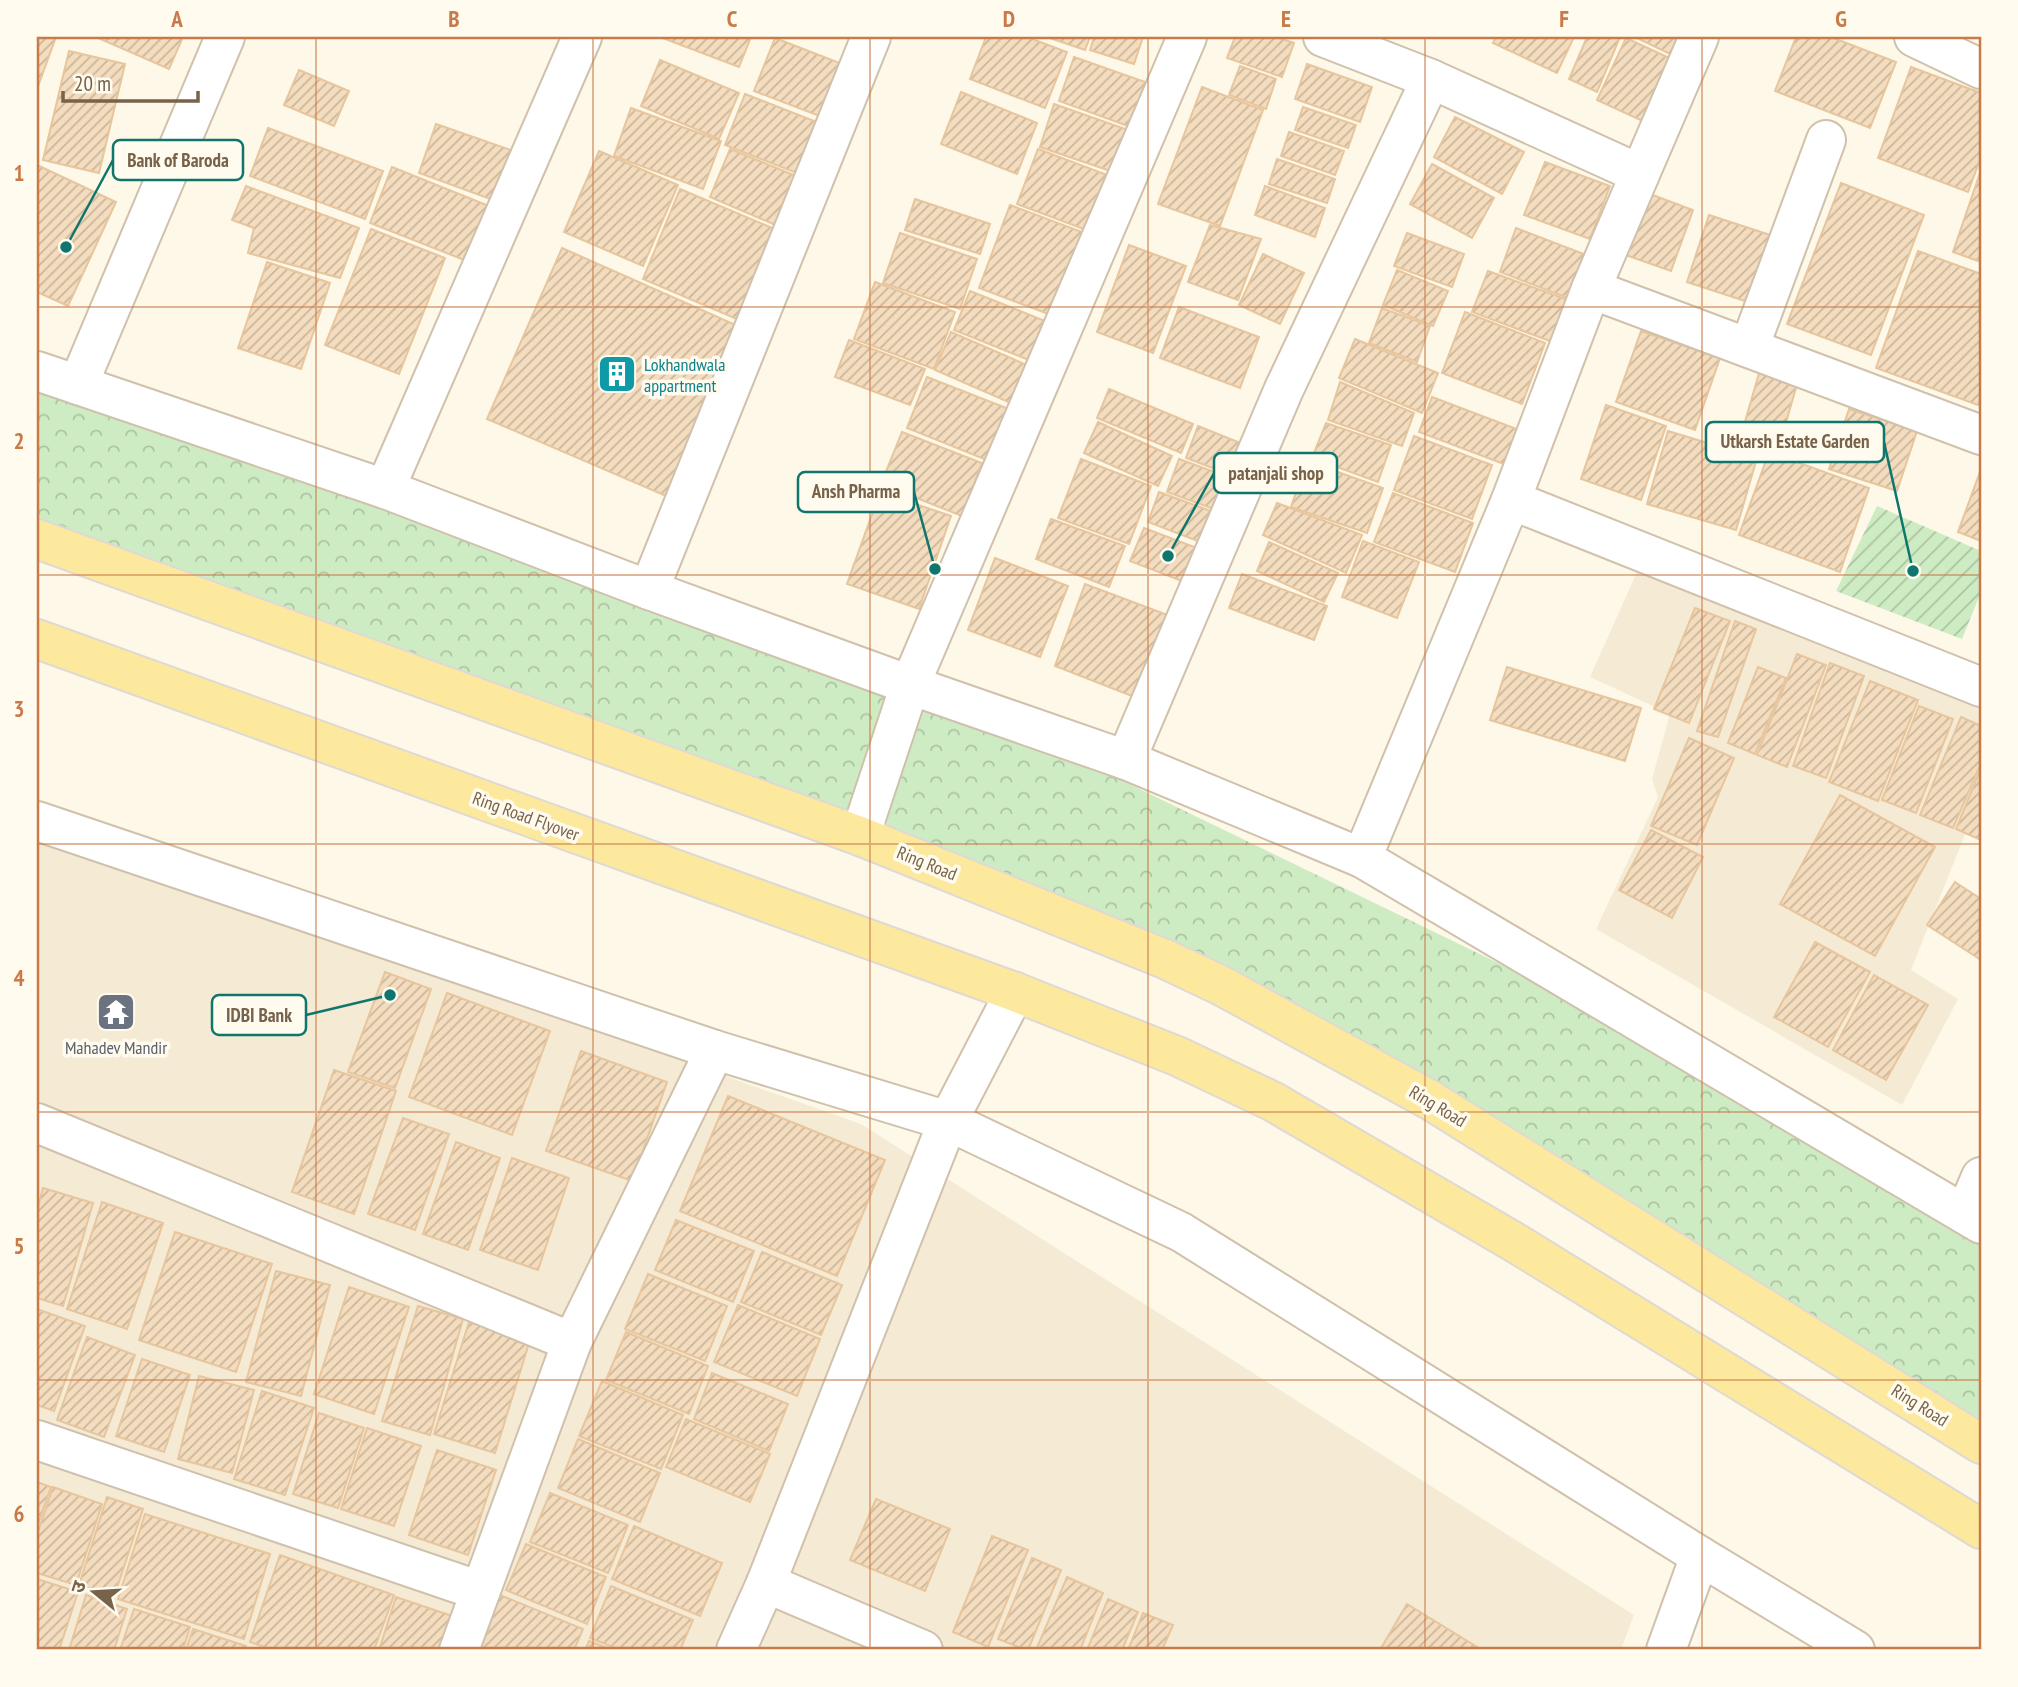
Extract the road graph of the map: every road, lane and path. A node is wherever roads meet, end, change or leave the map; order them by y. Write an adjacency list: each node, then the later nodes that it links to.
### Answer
1 (225, 37): 15 (street)
2 (582, 37): 17 (street)
3 (871, 37): 20 (street)
4 (1187, 37): 22 (street)
5 (1323, 37): 9 (street)
6 (1699, 37): 11 (street)
7 (1914, 37): 8 (street)
8 (1981, 69)
9 (1431, 79): 11 (street); 24 (street)
10 (1826, 140): 13 (street)
11 (1640, 174): 12 (street)
12 (1591, 289): 13 (street); 18 (street)
13 (1749, 348): 16 (street)
14 (37, 371): 15 (street)
15 (78, 385): 17 (street)
16 (1980, 431)
17 (385, 489): 20 (street)
18 (1511, 500): 23 (street); 27 (street)
19 (51, 544): 26 (main road)
20 (649, 590): 22 (street)
21 (37, 639): 28 (main road, Ring Road Flyover)
22 (910, 685): 24 (street); 26 (street)
23 (1981, 687)
24 (1126, 760): 27 (street)
25 (42, 834): 29 (street)
26 (860, 836): 36 (main road, Ring Road)
27 (1362, 858): 33 (street)
28 (1015, 992): 30 (street); 37 (main road)
29 (715, 1050): 30 (street); 34 (street)
30 (948, 1121): 38 (street); 39 (street)
31 (37, 1123): 34 (street)
32 (1981, 1177): 33 (street)
33 (1973, 1219)
34 (572, 1342): 40 (street)
35 (37, 1440): 40 (street)
36 (1981, 1444)
37 (1981, 1529)
38 (1700, 1556): 44 (street); 45 (street)
39 (766, 1583): 42 (street); 43 (street)
40 (480, 1591): 41 (street)
41 (459, 1650)
42 (736, 1650)
43 (923, 1650)
44 (1666, 1650)
45 (1856, 1650)

